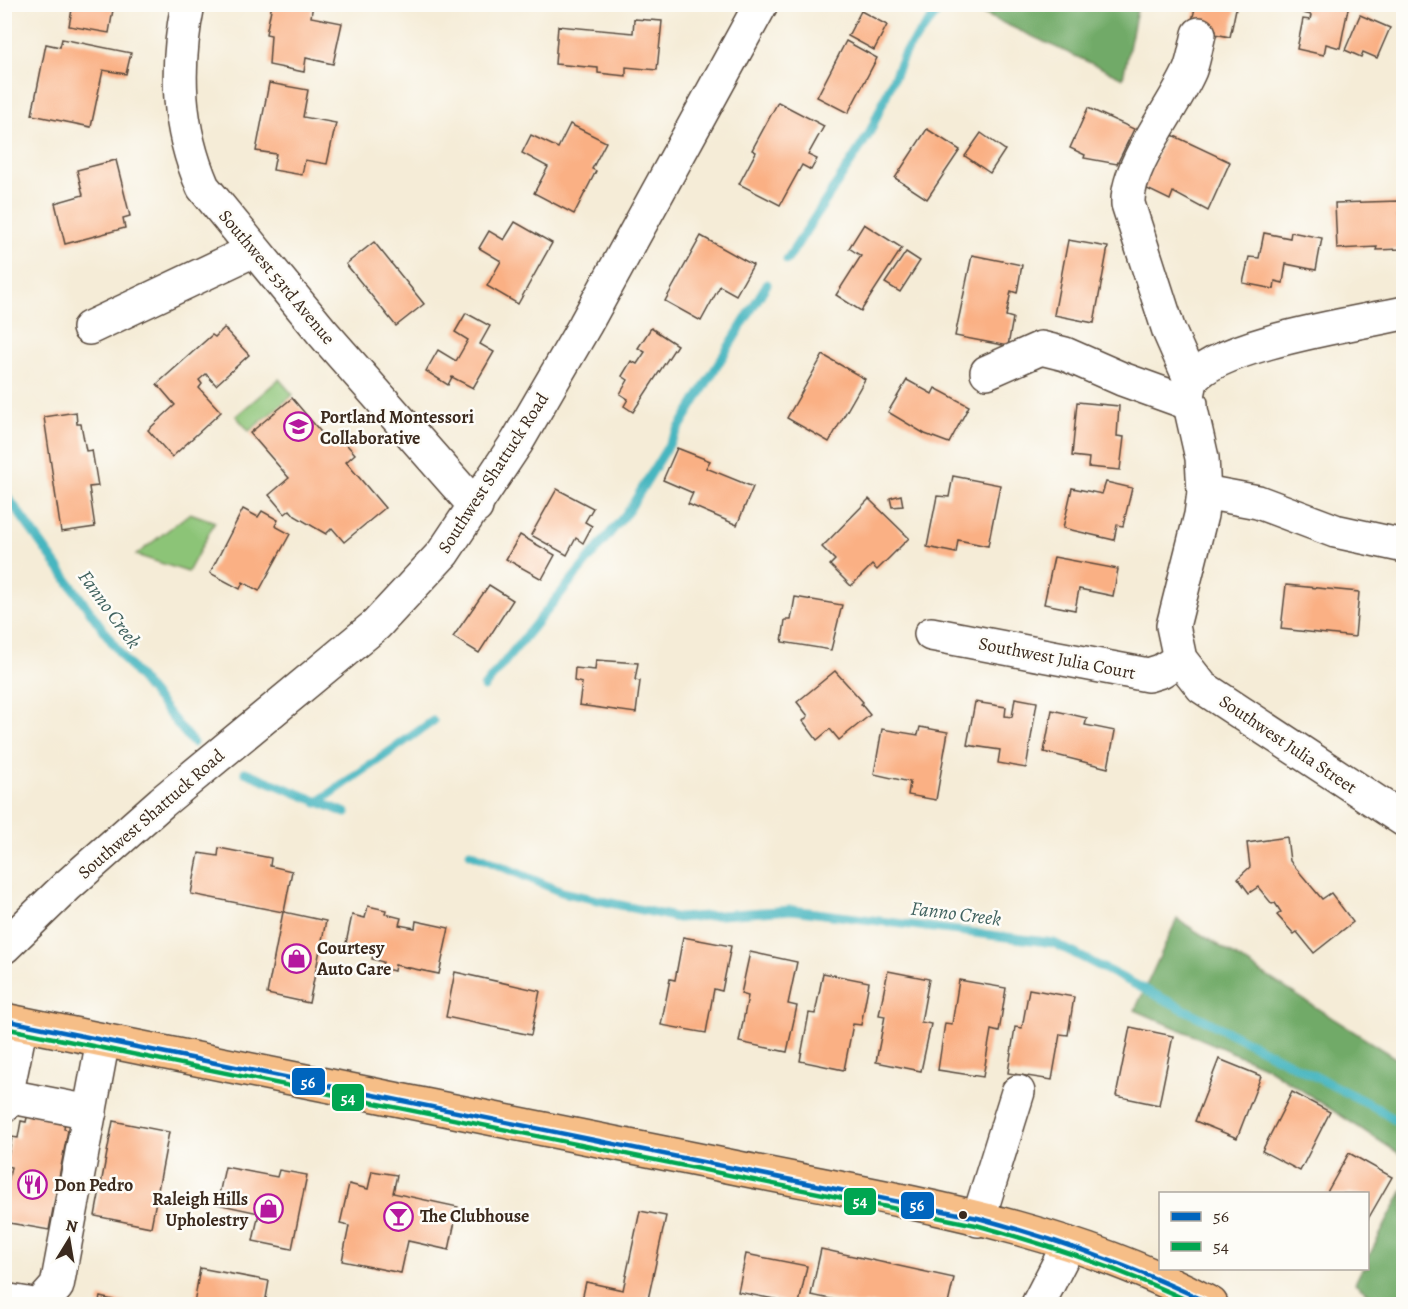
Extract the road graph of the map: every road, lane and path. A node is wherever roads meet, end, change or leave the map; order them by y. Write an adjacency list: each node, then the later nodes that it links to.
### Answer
1 (188, 4): 4 (street, Southwest 53rd Avenue)
2 (761, 4): 10 (street, Southwest Shattuck Road)
3 (1199, 34): 8 (street)
4 (254, 250): 6 (street); 10 (street, Southwest 53rd Avenue)
5 (1404, 313): 8 (street)
6 (89, 328)
7 (987, 372): 8 (street)
8 (1191, 392): 9 (street)
9 (1204, 492): 11 (street); 13 (street)
10 (476, 507): 15 (street, Southwest Shattuck Road)
11 (1404, 546)
12 (931, 634): 13 (street, Southwest Julia Court)
13 (1180, 659): 14 (street, Southwest Julia Street)
14 (1404, 820)
15 (4, 947)
16 (13, 1022): 17 (main road); 19 (street)
17 (103, 1040): 20 (street); 21 (main road)
18 (1018, 1092): 21 (street)
19 (6, 1101): 20 (street)
20 (90, 1112): 25 (street)
21 (978, 1220): 22 (main road)
22 (1069, 1244): 26 (street); 27 (main road)
23 (4, 1300): 24 (street)
24 (28, 1305)
25 (41, 1305)
26 (1038, 1305)
27 (1211, 1305)

